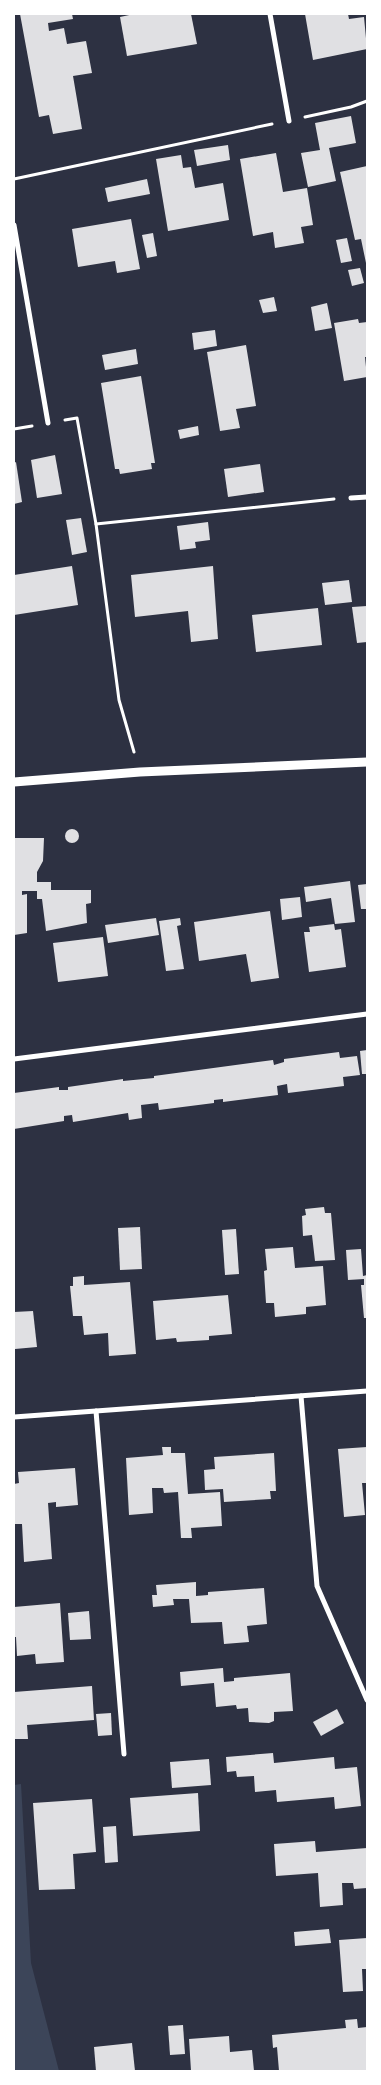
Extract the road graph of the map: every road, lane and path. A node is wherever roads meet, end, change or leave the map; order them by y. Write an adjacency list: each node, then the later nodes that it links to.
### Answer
1 (270, 14): 3 (street)
2 (367, 101): 3 (path)
3 (289, 121): 4 (path)
4 (14, 180)
5 (14, 225): 6 (street)
6 (48, 424): 9 (path)
7 (367, 496): 8 (street)
8 (351, 498): 9 (path)
9 (96, 524): 11 (path)
10 (367, 762): 11 (street)
11 (140, 772): 12 (street)
12 (14, 782)
13 (367, 1014): 14 (street)
14 (14, 1059)
15 (367, 1391): 16 (street)
16 (301, 1396): 17 (street); 19 (street)
17 (96, 1411): 18 (street); 20 (street)
18 (14, 1417)
19 (367, 1700)
20 (124, 1754)

